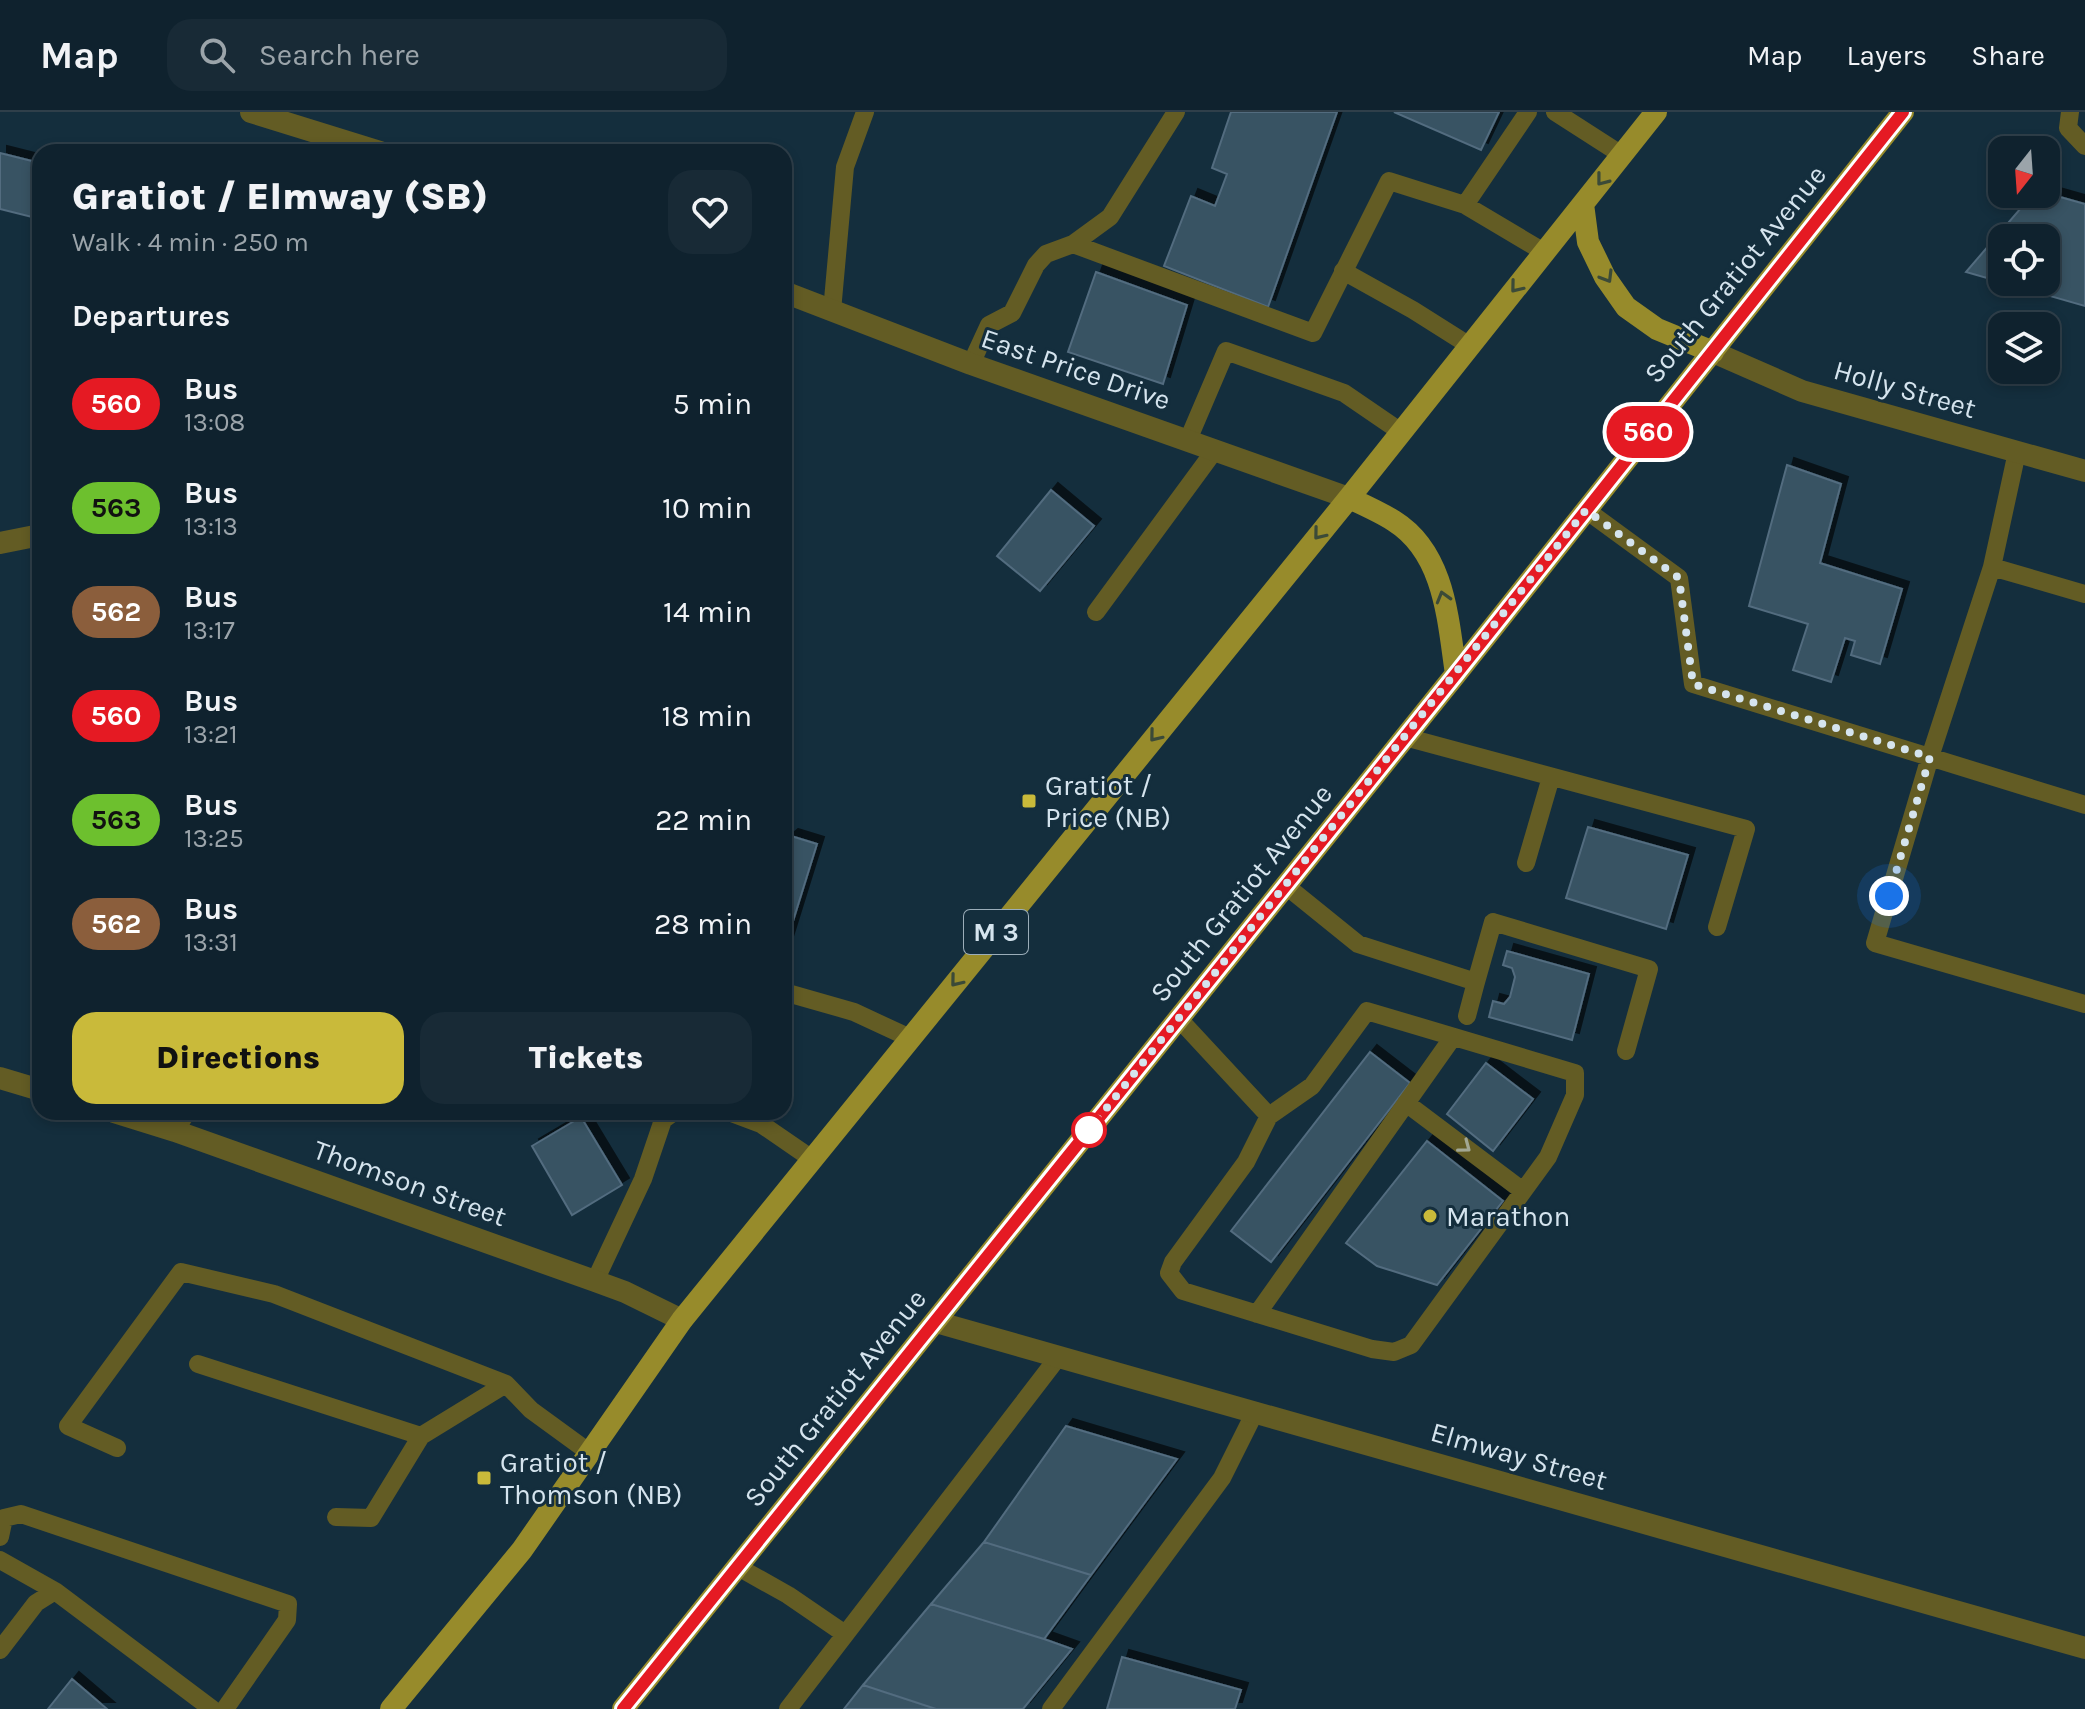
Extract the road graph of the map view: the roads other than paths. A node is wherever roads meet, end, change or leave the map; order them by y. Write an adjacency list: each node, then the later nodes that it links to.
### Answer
1 (251, 112): 9 (street)
2 (865, 112): 18 (lane)
3 (1176, 112): 14 (lane)
4 (1528, 112): 13 (lane)
5 (1555, 112): 11 (lane)
6 (1656, 112): 11 (main road, M 3)
7 (1903, 112): 20 (main road, South Gratiot Avenue)
8 (2070, 112): 10 (lane)
9 (354, 144)
10 (2085, 146)
11 (1622, 155): 12 (main road, M 3, one-way to 12)
12 (1583, 204): 15 (main road, M 3); 20 (main road, one-way to 20)
13 (1465, 205): 15 (lane); 16 (lane)
14 (1073, 244): 16 (lane); 21 (lane)
15 (1544, 252): 19 (main road, M 3, one-way to 19)
16 (1343, 271): 19 (lane)
17 (792, 295): 18 (street, East Price Drive)
18 (832, 311): 21 (street, East Price Drive)
19 (1470, 346): 22 (main road, M 3)
20 (1713, 352): 25 (street, Holly Street); 28 (main road, South Gratiot Avenue)
21 (971, 364): 23 (street, East Price Drive)
22 (1401, 432): 23 (lane); 27 (main road, M 3)
23 (1188, 440): 24 (street, East Price Drive)
24 (1215, 450): 27 (street, East Price Drive); 33 (lane)
25 (2017, 452): 26 (street, Holly Street); 31 (lane)
26 (2085, 471)
27 (1349, 498): 34 (main road, one-way to 27); 48 (main road, M 3, one-way to 48)
28 (1586, 510): 34 (main road, South Gratiot Avenue); 36 (lane)
29 (32, 537): 30 (street)
30 (0, 543)
31 (1992, 567): 32 (lane); 36 (lane)
32 (2085, 594)
33 (1096, 612)
34 (1456, 674): 35 (main road, South Gratiot Avenue)
35 (1405, 737): 37 (lane); 40 (main road, South Gratiot Avenue)
36 (1930, 757): 38 (lane); 44 (lane)
37 (1551, 777): 39 (lane); 41 (lane)
38 (2085, 805)
39 (1526, 863)
40 (1285, 885): 42 (lane); 46 (main road, South Gratiot Avenue)
41 (1717, 927)
42 (1476, 982): 45 (lane); 49 (lane)
43 (792, 994): 48 (lane)
44 (2085, 1004)
45 (1467, 1016)
46 (1179, 1019): 53 (lane); 62 (main road, South Gratiot Avenue)
47 (1453, 1037): 52 (lane); 53 (lane); 58 (lane)
48 (910, 1038): 57 (main road, M 3)
49 (1626, 1051)
50 (0, 1078): 51 (street)
51 (32, 1088)
52 (1406, 1103): 58 (lane, one-way to 58); 60 (lane)
53 (1269, 1116): 60 (lane)
54 (663, 1120): 59 (lane)
55 (750, 1120): 57 (lane)
56 (181, 1121): 59 (street, Thomson Street)
57 (812, 1159): 61 (main road, M 3)
58 (1523, 1191): 60 (lane)
59 (595, 1281): 61 (street, Thomson Street)
60 (1257, 1314)
61 (682, 1320): 69 (main road, M 3)
62 (936, 1322): 63 (street, Elmway Street); 73 (main road, South Gratiot Avenue)
63 (1059, 1356): 66 (street, Elmway Street); 75 (lane)
64 (198, 1364): 67 (lane)
65 (506, 1384): 67 (lane); 68 (lane); 69 (lane)
66 (1255, 1412): 76 (street, Elmway Street); 83 (lane)
67 (421, 1436): 70 (lane)
68 (117, 1448)
69 (590, 1453): 80 (main road, M 3)
70 (336, 1517)
71 (0, 1537): 79 (lane)
72 (0, 1560): 74 (lane)
73 (738, 1567): 75 (lane); 81 (main road, South Gratiot Avenue)
74 (55, 1591): 77 (lane); 78 (lane)
75 (845, 1634): 82 (lane)
76 (2085, 1648)
77 (0, 1650)
78 (212, 1709)
79 (225, 1709)
80 (391, 1709)
81 (623, 1709)
82 (788, 1709)
83 (1051, 1709)

